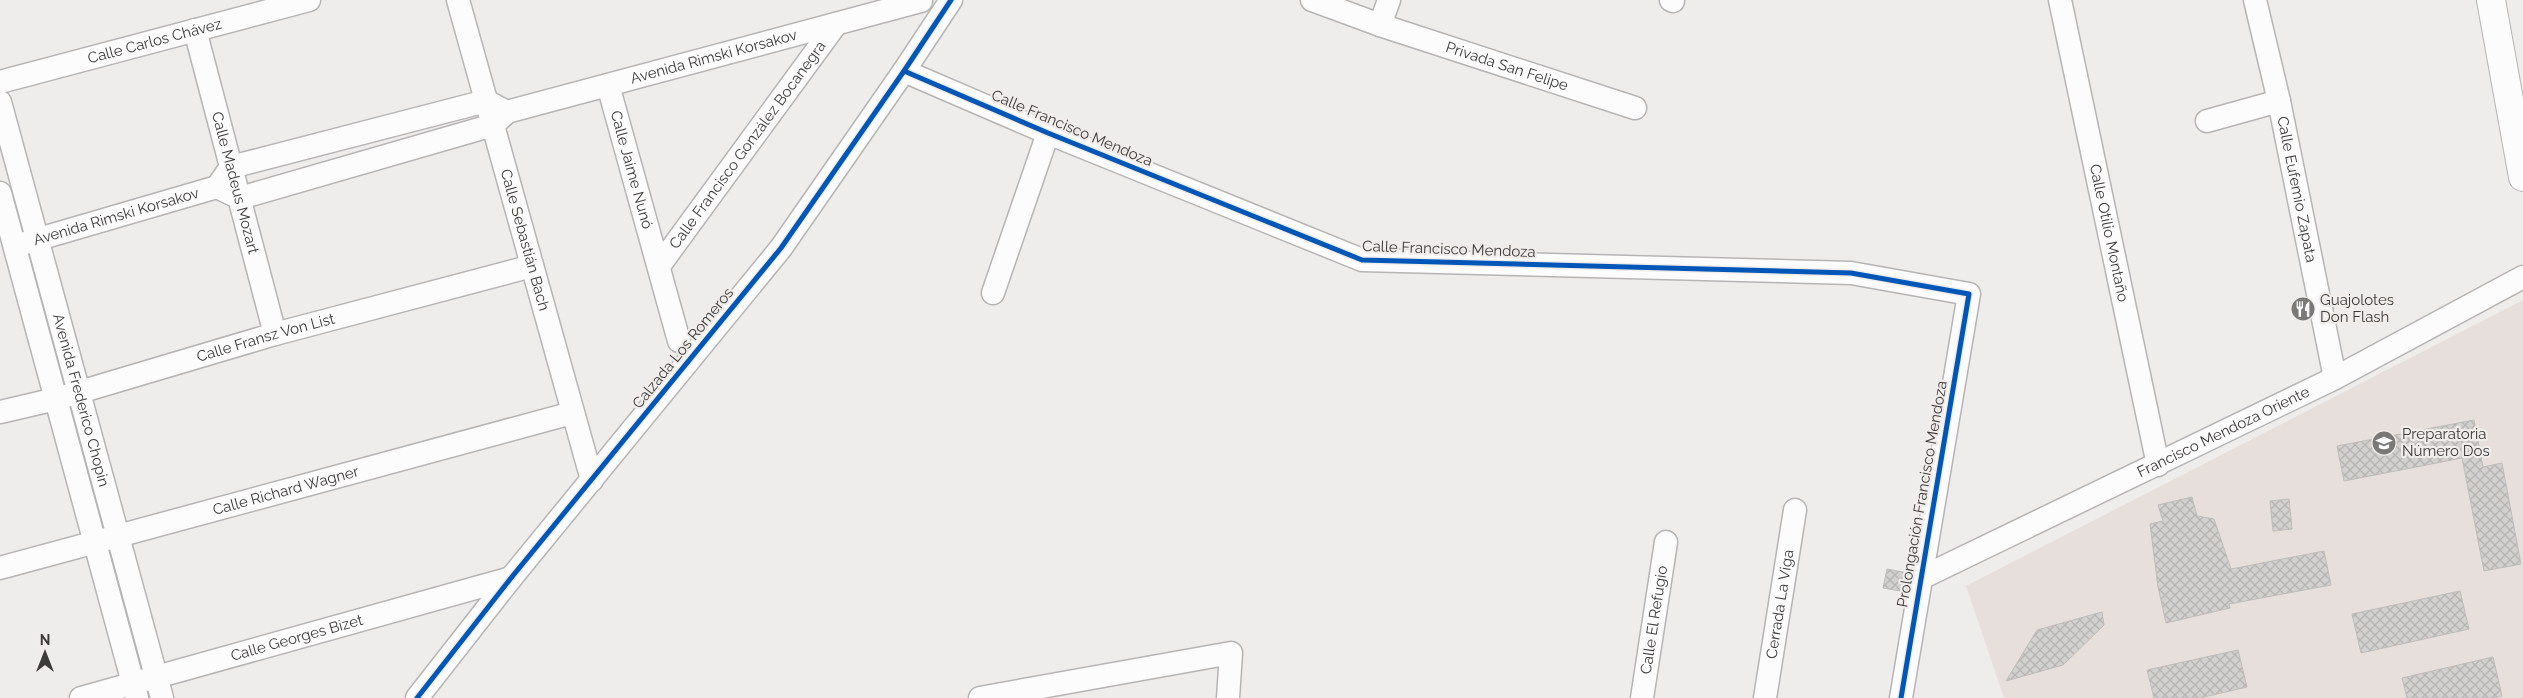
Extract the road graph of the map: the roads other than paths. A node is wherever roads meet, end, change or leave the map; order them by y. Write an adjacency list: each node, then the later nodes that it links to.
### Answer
1 (309, 0): 12 (street, Calle Carlos Chávez)
2 (458, 0): 16 (street, Calle Sebastián Bach)
3 (950, 0): 13 (street, Calzada Los Romeros)
4 (1312, 0): 11 (street, Privada San Felipe)
5 (1389, 0): 11 (street)
6 (2060, 0): 44 (street, Calle Otilio Montaño)
7 (2255, 0): 17 (street, Calle Eufemio Zapata)
8 (2490, 0): 26 (main road)
9 (921, 1): 10 (street, Avenida Rimski Korsakov)
10 (836, 24): 15 (street, Avenida Rimski Korsakov); 33 (street, Calle Francisco González Bocanegra)
11 (1380, 25): 19 (street, Privada San Felipe)
12 (195, 30): 14 (street, Calle Carlos Chávez); 25 (street, Calle Madeus Mozart)
13 (904, 71): 23 (street, Calle Francisco Mendoza); 45 (street, Calzada Los Romeros)
14 (0, 82)
15 (608, 86): 20 (street, Avenida Rimski Korsakov); 33 (street, Calle Jaime Nunó)
16 (486, 101): 20 (street, Calle Sebastián Bach); 22 (street)
17 (2279, 101): 21 (street); 39 (street, Calle Eufemio Zapata)
18 (0, 102): 30 (street, Avenida Frederico Chopin)
19 (1635, 108)
20 (500, 119): 24 (street, Avenida Rimski Korsakov); 32 (street, Calle Sebastián Bach)
21 (2207, 121)
22 (400, 123): 24 (street); 25 (street)
23 (1048, 133): 35 (street); 36 (street, Calle Francisco Mendoza)
24 (408, 149): 29 (street, Avenida Rimski Korsakov)
25 (231, 167): 27 (street, Avenida Rimski Korsakov); 29 (street, Calle Madeus Mozart)
26 (2523, 177)
27 (217, 187): 29 (street, Avenida Rimski Korsakov); 30 (street, Avenida Rimski Korsakov)
28 (0, 193): 31 (street, Avenida Frederico Chopin)
29 (240, 198): 37 (street, Calle Madeus Mozart)
30 (39, 239): 31 (street, Avenida Rimski Korsakov); 40 (street, Avenida Frederico Chopin)
31 (14, 246): 41 (street, Avenida Frederico Chopin)
32 (532, 266): 37 (street, Calle Fransz Von List); 43 (street, Calle Sebastián Bach)
33 (659, 266): 38 (street, Calle Jaime Nunó)
34 (2523, 277): 39 (street, Francisco Mendoza Oriente)
35 (993, 293)
36 (1968, 294): 52 (street, Prolongación Francisco Mendoza)
37 (275, 334): 40 (street, Calle Fransz Von List)
38 (679, 340)
39 (2335, 378): 44 (street, Francisco Mendoza Oriente)
40 (79, 392): 41 (street, Calle Fransz Von List); 47 (street, Avenida Frederico Chopin)
41 (56, 399): 42 (street, Calle Fransz Von List); 48 (street, Avenida Frederico Chopin)
42 (0, 412)
43 (572, 413): 45 (street, Calle Sebastián Bach); 47 (street, Calle Richard Wagner)
44 (2158, 465): 52 (street, Francisco Mendoza Oriente)
45 (592, 480): 51 (street, Calzada Los Romeros)
46 (1795, 510): 60 (street, Cerrada La Viga)
47 (118, 534): 48 (street, Calle Richard Wagner); 53 (street, Avenida Frederico Chopin)
48 (94, 541): 50 (street, Calle Richard Wagner); 54 (street, Avenida Frederico Chopin)
49 (1666, 542): 59 (street, Calle El Refugio)
50 (0, 568)
51 (512, 578): 53 (street, Calle Georges Bizet); 56 (street, Calzada Los Romeros)
52 (1919, 580): 61 (street, Prolongación Francisco Mendoza)
53 (160, 688): 54 (street, Calle Georges Bizet)
54 (135, 691): 55 (street, Calle Georges Bizet)
55 (81, 698)
56 (417, 698)
57 (980, 698): 58 (street)
58 (1228, 698)
59 (1642, 698)
60 (1765, 698)
61 (1901, 698)

